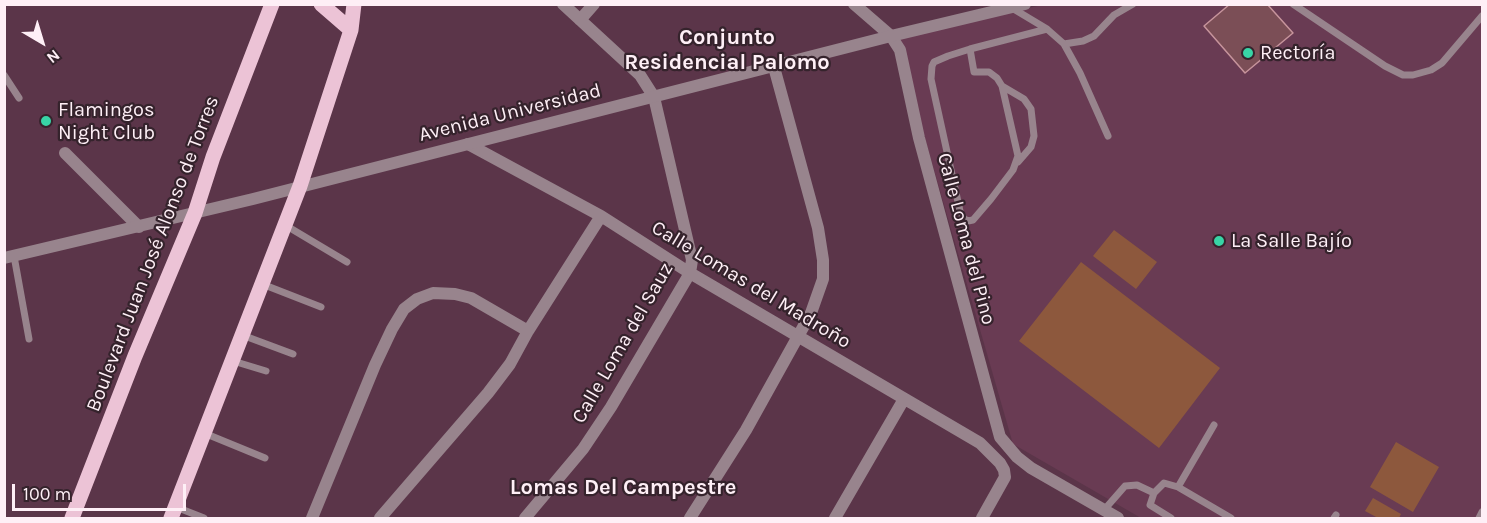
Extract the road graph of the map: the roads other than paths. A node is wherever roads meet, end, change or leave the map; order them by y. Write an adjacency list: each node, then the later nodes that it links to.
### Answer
1 (321, 4): 14 (main road)
2 (354, 4): 14 (main road)
3 (563, 4): 12 (street)
4 (594, 4): 12 (street)
5 (854, 4): 15 (street)
6 (1025, 4): 10 (street, Avenida Universidad)
7 (1133, 4): 16 (lane)
8 (1293, 4): 11 (lane)
9 (274, 6): 28 (main road, Boulevard Juan José Alonso de Torres)
10 (1011, 8): 13 (lane); 15 (street, Avenida Universidad)
11 (1482, 16)
12 (580, 20): 21 (street)
13 (1047, 29): 16 (lane); 17 (lane)
14 (351, 30): 27 (main road)
15 (891, 36): 18 (street, Avenida Universidad); 50 (street, Calle Loma del Pino)
16 (1064, 44): 23 (lane)
17 (970, 49): 20 (lane); 26 (lane)
18 (774, 67): 21 (street, Avenida Universidad); 39 (street)
19 (4, 75): 22 (lane)
20 (1002, 86): 26 (lane); 26 (lane)
21 (654, 97): 24 (street, Avenida Universidad); 34 (street, Calle Loma del Sauz)
22 (19, 98)
23 (1108, 136)
24 (468, 144): 27 (street, Avenida Universidad); 29 (street, Calle Lomas del Madroño)
25 (65, 153): 31 (street)
26 (1017, 164)
27 (300, 186): 28 (street, Avenida Universidad); 30 (main road)
28 (195, 213): 31 (street, Avenida Universidad); 53 (main road, Boulevard Juan José Alonso de Torres)
29 (601, 216): 34 (street, Calle Lomas del Madroño); 37 (street)
30 (285, 225): 33 (lane); 35 (main road)
31 (139, 227): 32 (street, Avenida Universidad)
32 (9, 257): 40 (lane)
33 (347, 262)
34 (690, 273): 39 (street, Calle Lomas del Madroño); 57 (street, Calle Loma del Sauz)
35 (261, 284): 36 (lane); 38 (main road)
36 (321, 307)
37 (528, 331): 55 (street); 56 (street)
38 (242, 335): 41 (lane); 42 (main road)
39 (798, 337): 44 (street, Calle Lomas del Madroño); 58 (street)
40 (29, 339)
41 (293, 354)
42 (233, 361): 43 (lane); 46 (main road)
43 (266, 371)
44 (904, 399): 59 (street); 60 (street, Calle Lomas del Madroño)
45 (1214, 425): 48 (lane)
46 (204, 433): 47 (lane); 52 (main road)
47 (265, 458)
48 (1178, 487): 49 (lane); 63 (lane)
49 (1154, 493): 50 (lane); 62 (lane)
50 (1103, 510): 61 (street)
51 (1482, 512): 64 (lane)
52 (173, 513): 54 (lane)
53 (72, 519)
54 (204, 519)
55 (312, 519)
56 (380, 519)
57 (525, 519)
58 (690, 519)
59 (835, 519)
60 (982, 519)
61 (1118, 519)
62 (1171, 519)
63 (1231, 519)
64 (1479, 519)

